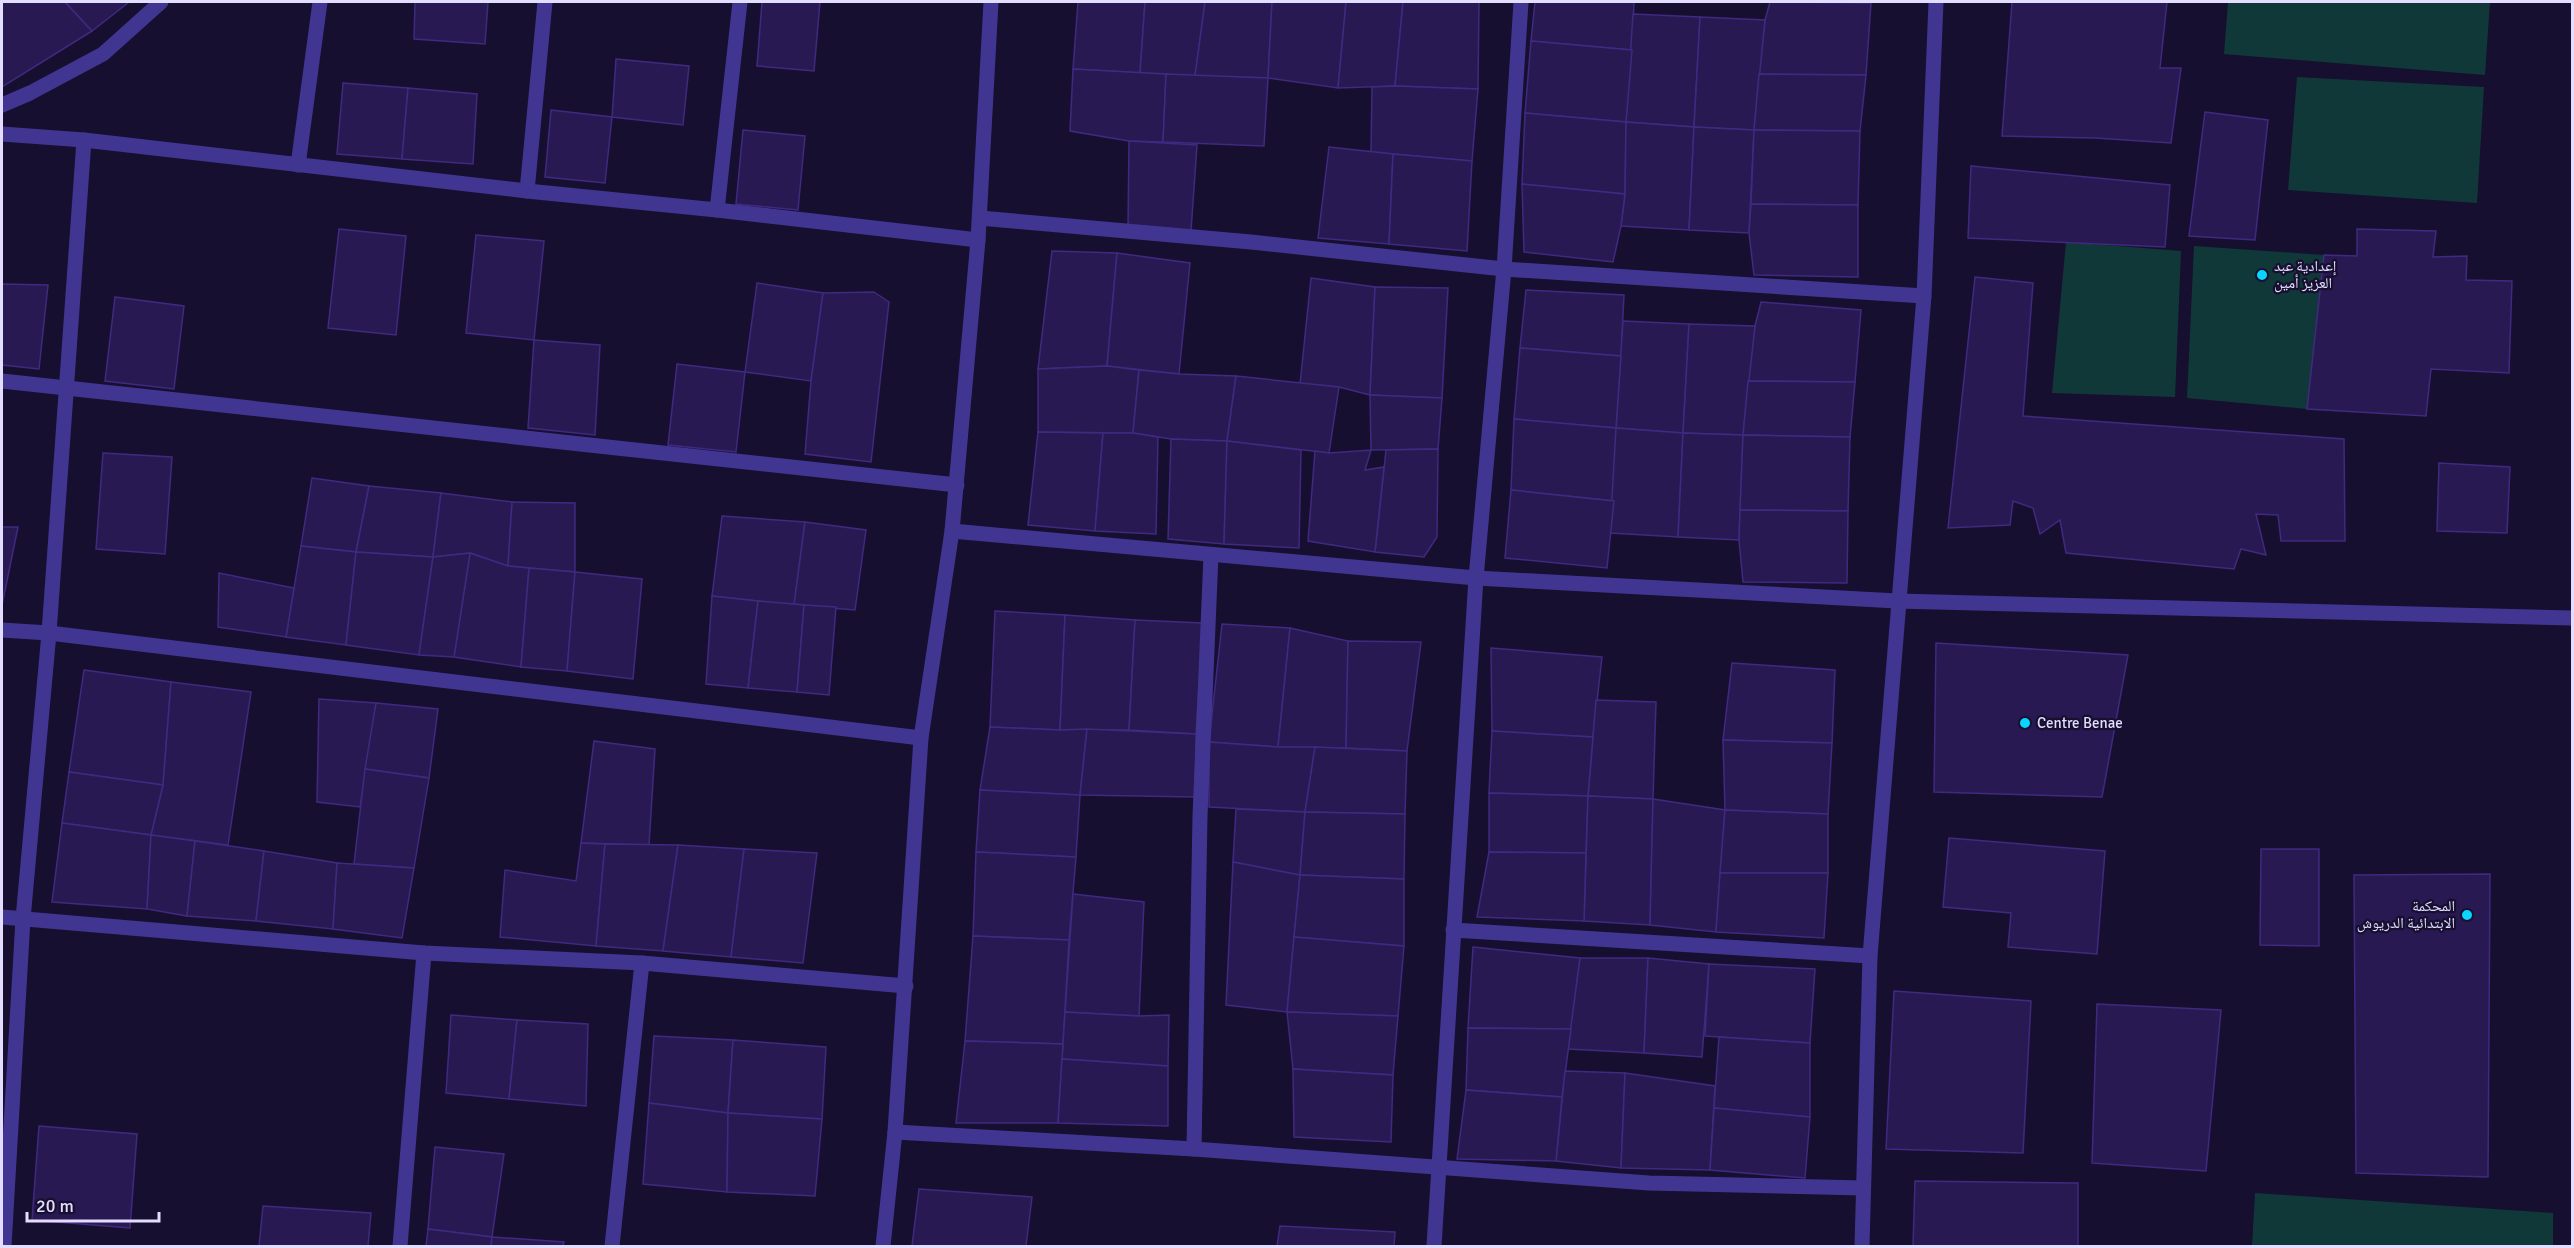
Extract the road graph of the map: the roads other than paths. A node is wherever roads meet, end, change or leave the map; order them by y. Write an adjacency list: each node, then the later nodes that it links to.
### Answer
1 (160, 2): 8 (street)
2 (320, 2): 11 (street)
3 (545, 2): 12 (street)
4 (740, 2): 13 (street)
5 (991, 2): 14 (street)
6 (1521, 2): 16 (street)
7 (1936, 2): 17 (street)
8 (2, 105)
9 (2, 134): 10 (street)
10 (84, 140): 11 (street); 19 (street)
11 (298, 165): 12 (street)
12 (527, 192): 13 (street)
13 (717, 210): 15 (street)
14 (980, 218): 15 (street); 16 (street)
15 (978, 240): 20 (street)
16 (1504, 268): 17 (street); 23 (street)
17 (1924, 296): 24 (street)
18 (2, 381): 19 (street)
19 (66, 388): 20 (street); 27 (street)
20 (957, 485): 21 (street)
21 (952, 531): 22 (street); 28 (street)
22 (1211, 555): 23 (street); 37 (street)
23 (1476, 578): 24 (street); 31 (street)
24 (1898, 602): 25 (street); 33 (street)
25 (2572, 618)
26 (2, 630): 27 (street)
27 (49, 633): 28 (street); 30 (street)
28 (921, 738): 35 (street)
29 (2, 917): 30 (street)
30 (22, 919): 32 (street); 40 (street)
31 (1453, 930): 33 (street); 38 (street)
32 (424, 953): 34 (street); 41 (street)
33 (1870, 956): 39 (street)
34 (642, 963): 35 (street); 42 (street)
35 (906, 986): 36 (street)
36 (895, 1132): 37 (street); 43 (street)
37 (1194, 1149): 38 (street)
38 (1439, 1167): 39 (street); 44 (street)
39 (1863, 1188): 45 (street)
40 (4, 1246)
41 (400, 1246)
42 (612, 1246)
43 (883, 1246)
44 (1434, 1246)
45 (1862, 1246)

